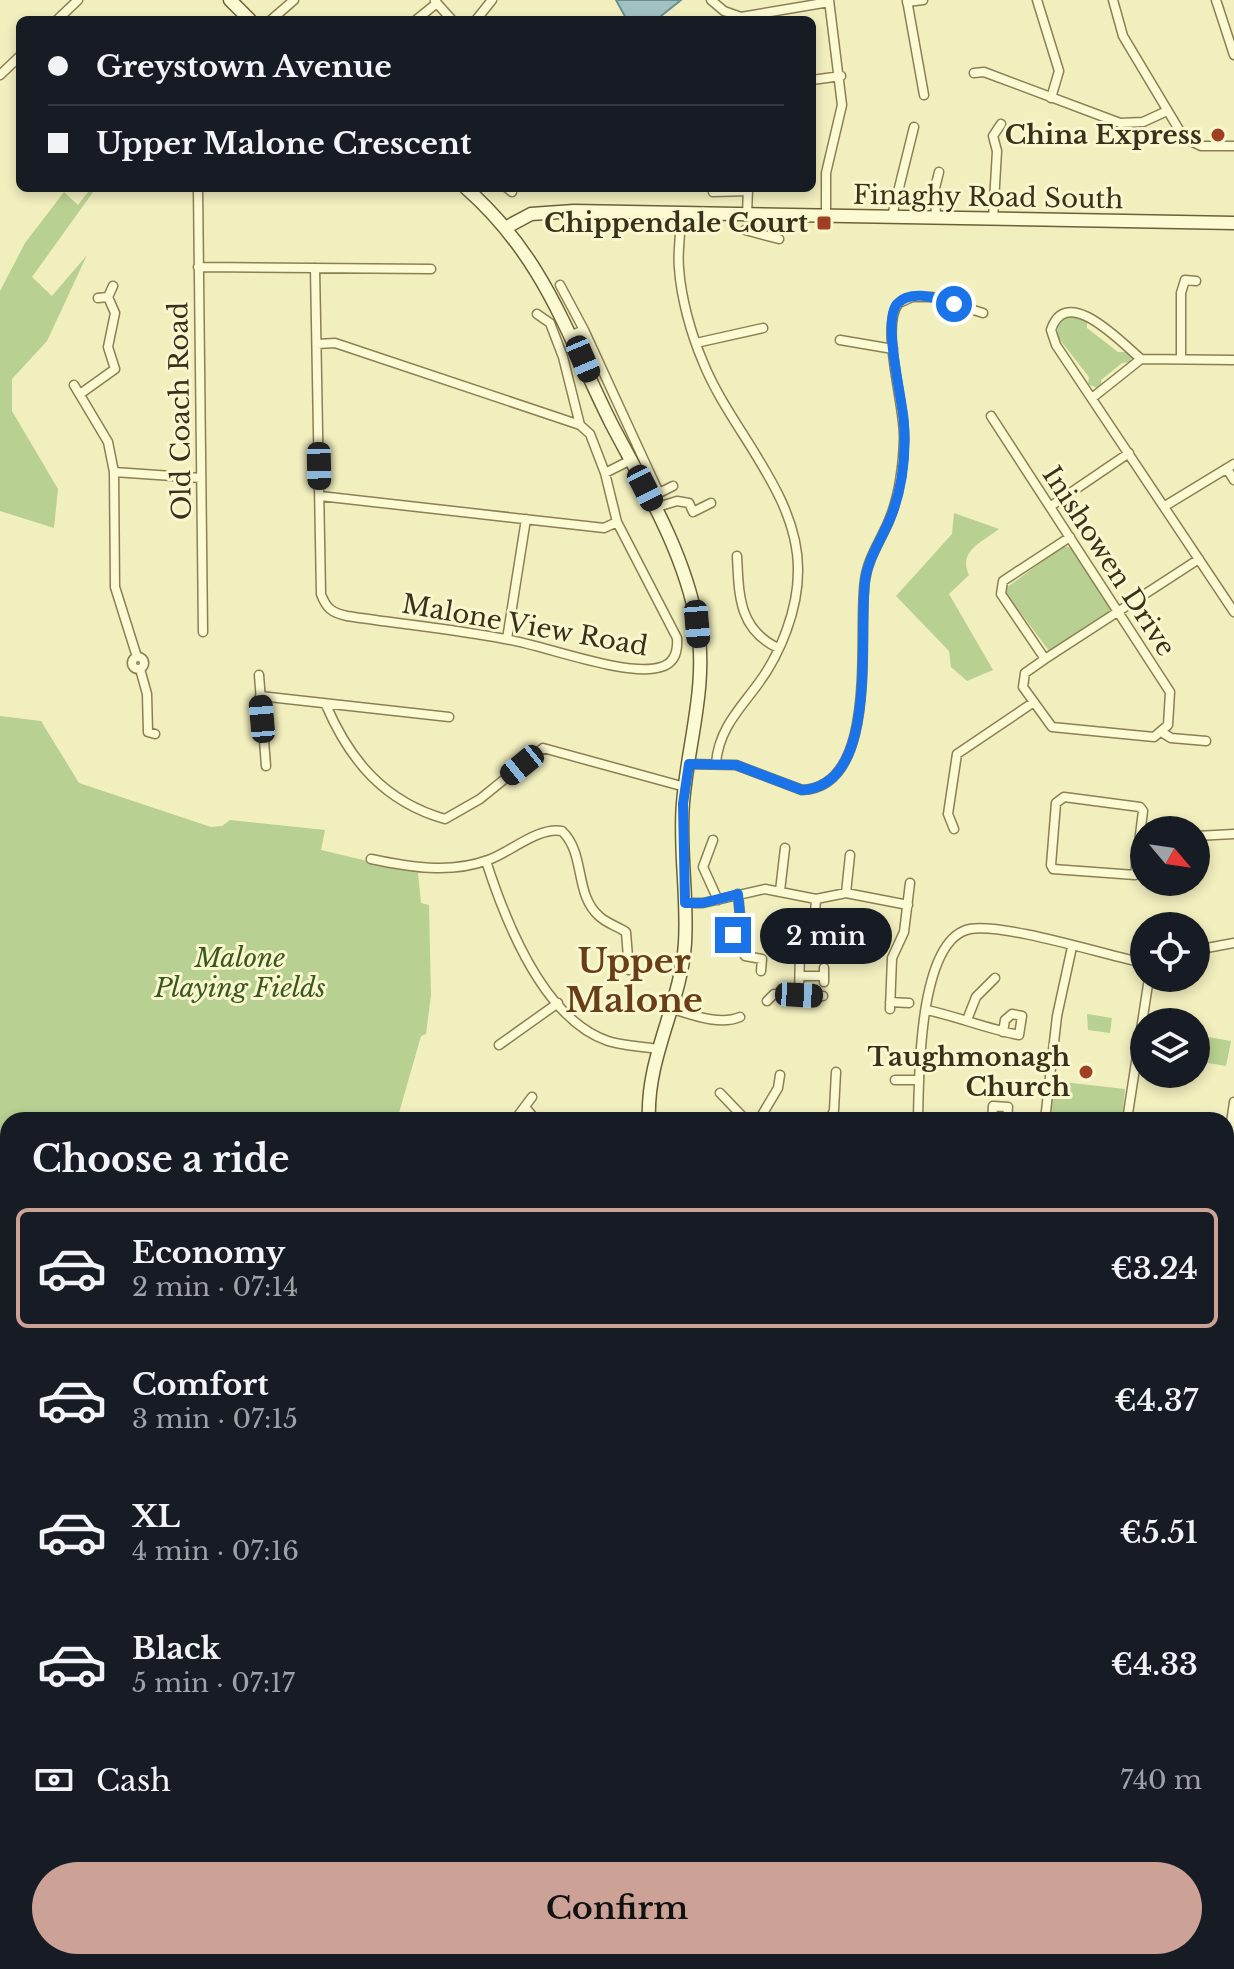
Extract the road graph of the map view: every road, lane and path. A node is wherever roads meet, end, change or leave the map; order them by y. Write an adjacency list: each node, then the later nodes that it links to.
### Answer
1 (78, 0): 13 (street)
2 (230, 0): 14 (main road)
3 (294, 0): 15 (street)
4 (492, 0): 17 (street)
5 (711, 0): 18 (street)
6 (923, 0): 11 (street)
7 (1037, 0): 28 (street)
8 (1113, 0): 29 (street)
9 (1216, 0): 20 (street)
10 (829, 1): 19 (street); 25 (street)
11 (907, 1): 27 (street)
12 (436, 2): 16 (street)
13 (61, 16)
14 (246, 16)
15 (276, 16)
16 (420, 16)
17 (479, 16)
18 (738, 16)
19 (746, 16)
20 (1231, 34): 21 (street)
21 (1234, 55)
22 (16, 60): 24 (street)
23 (974, 73): 28 (street)
24 (0, 75)
25 (841, 76): 26 (street); 39 (street)
26 (816, 79)
27 (924, 95)
28 (1051, 98): 29 (street)
29 (1167, 111): 32 (street)
30 (1001, 124): 42 (street)
31 (914, 127): 40 (street)
32 (1234, 146)
33 (939, 172): 41 (street)
34 (198, 192): 48 (street, Old Coach Road)
35 (470, 192): 44 (main road)
36 (748, 192): 38 (street)
37 (680, 213): 38 (main road, Finaghy Road South); 44 (main road, Finaghy Road South); 61 (street)
38 (752, 215): 39 (main road, Finaghy Road South); 46 (street)
39 (826, 215): 40 (main road, Finaghy Road South)
40 (892, 216): 41 (main road, Finaghy Road South)
41 (936, 218): 42 (main road, Finaghy Road South)
42 (993, 219): 43 (main road, Finaghy Road South)
43 (1234, 223)
44 (505, 228): 59 (main road)
45 (745, 230): 46 (street)
46 (758, 234): 47 (street)
47 (779, 239)
48 (198, 267): 49 (street); 77 (street, Old Coach Road)
49 (315, 268): 50 (street); 62 (street, Malone View Road)
50 (431, 269)
51 (1196, 281): 65 (street)
52 (560, 285): 59 (street)
53 (113, 286): 54 (street)
54 (108, 297): 55 (street); 68 (street)
55 (98, 298)
56 (983, 313): 63 (street)
57 (537, 314): 71 (street)
58 (763, 328): 61 (street)
59 (578, 332): 73 (main road); 79 (street)
60 (840, 340): 63 (street)
61 (696, 343): 94 (street)
62 (317, 344): 71 (street); 80 (street, Malone View Road)
63 (893, 349): 104 (street)
64 (1141, 359): 65 (street); 69 (street); 69 (street)
65 (1181, 359): 66 (street)
66 (1234, 360)
67 (74, 385): 68 (street)
68 (80, 394): 75 (street)
69 (1092, 398): 72 (street)
70 (991, 416): 82 (street, Inishowen Drive)
71 (580, 425): 76 (street)
72 (1129, 453): 82 (street); 83 (street)
73 (631, 460): 76 (street); 84 (main road)
74 (1230, 466): 78 (street); 83 (street)
75 (114, 472): 77 (street); 102 (street)
76 (605, 473): 86 (street)
77 (201, 478): 92 (street, Old Coach Road)
78 (1234, 480)
79 (673, 486)
80 (320, 496): 85 (street); 93 (street, Malone View Road)
81 (711, 503): 84 (street)
82 (1051, 506): 87 (street, Inishowen Drive)
83 (1165, 506): 89 (street)
84 (654, 508): 105 (main road)
85 (526, 519): 86 (street); 93 (street)
86 (617, 522): 93 (street, Malone View Road)
87 (1070, 537): 90 (street, Inishowen Drive); 95 (street)
88 (737, 556): 94 (street)
89 (1199, 559): 90 (street); 91 (street)
90 (1120, 611): 95 (street); 101 (street, Inishowen Drive)
91 (1234, 611)
92 (203, 632)
93 (507, 639)
94 (778, 648): 104 (street)
95 (1045, 659): 98 (street)
96 (259, 675): 97 (street)
97 (260, 696): 99 (street); 106 (street)
98 (1034, 702): 101 (street); 108 (street)
99 (326, 705): 100 (street); 107 (street)
100 (449, 717)
101 (1163, 733): 103 (street)
102 (155, 734)
103 (1206, 741)
104 (716, 763): 105 (street)
105 (689, 764): 107 (main road)
106 (266, 766)
107 (685, 787): 123 (main road)
108 (954, 829)
109 (1234, 834): 110 (street)
110 (1210, 835)
111 (1142, 837): 111 (street)
112 (713, 840): 122 (street)
113 (787, 852): 118 (street)
114 (852, 858): 119 (street)
115 (371, 859): 116 (street)
116 (486, 861): 131 (street); 140 (street)
117 (910, 883): 124 (street)
118 (780, 891): 120 (street); 121 (street)
119 (846, 893): 121 (street); 124 (street)
120 (738, 894): 122 (street); 132 (street)
121 (816, 899): 134 (street)
122 (718, 900): 123 (street)
123 (685, 903): 142 (main road)
124 (908, 905): 129 (street)
125 (1234, 943): 127 (street)
126 (1072, 947): 130 (street); 143 (street); 165 (street)
127 (1210, 947)
128 (881, 957): 129 (street)
129 (892, 958): 141 (street)
130 (1130, 960)
131 (629, 970)
132 (761, 971)
133 (824, 975): 134 (street)
134 (800, 976): 137 (street)
135 (995, 978): 145 (street)
136 (1147, 992): 166 (street)
137 (799, 995): 138 (street); 139 (street)
138 (823, 996)
139 (767, 1001)
140 (558, 1003): 147 (street); 148 (street)
141 (909, 1003)
142 (669, 1008): 144 (street); 148 (main road)
143 (927, 1010): 145 (street); 152 (street)
144 (740, 1017)
145 (967, 1020): 146 (street)
146 (1003, 1032)
147 (499, 1045)
148 (657, 1049): 158 (main road)
149 (836, 1072): 161 (street)
150 (780, 1075): 160 (street)
151 (895, 1080): 152 (street)
152 (919, 1080): 162 (street)
153 (720, 1093): 159 (street)
154 (532, 1097): 155 (street)
155 (525, 1107): 156 (street); 157 (street)
156 (521, 1112)
157 (529, 1112)
158 (650, 1112)
159 (738, 1112)
160 (764, 1112)
161 (833, 1112)
162 (918, 1112)
163 (993, 1112): 164 (street)
164 (1008, 1112)
165 (1046, 1112)
166 (1128, 1112)

